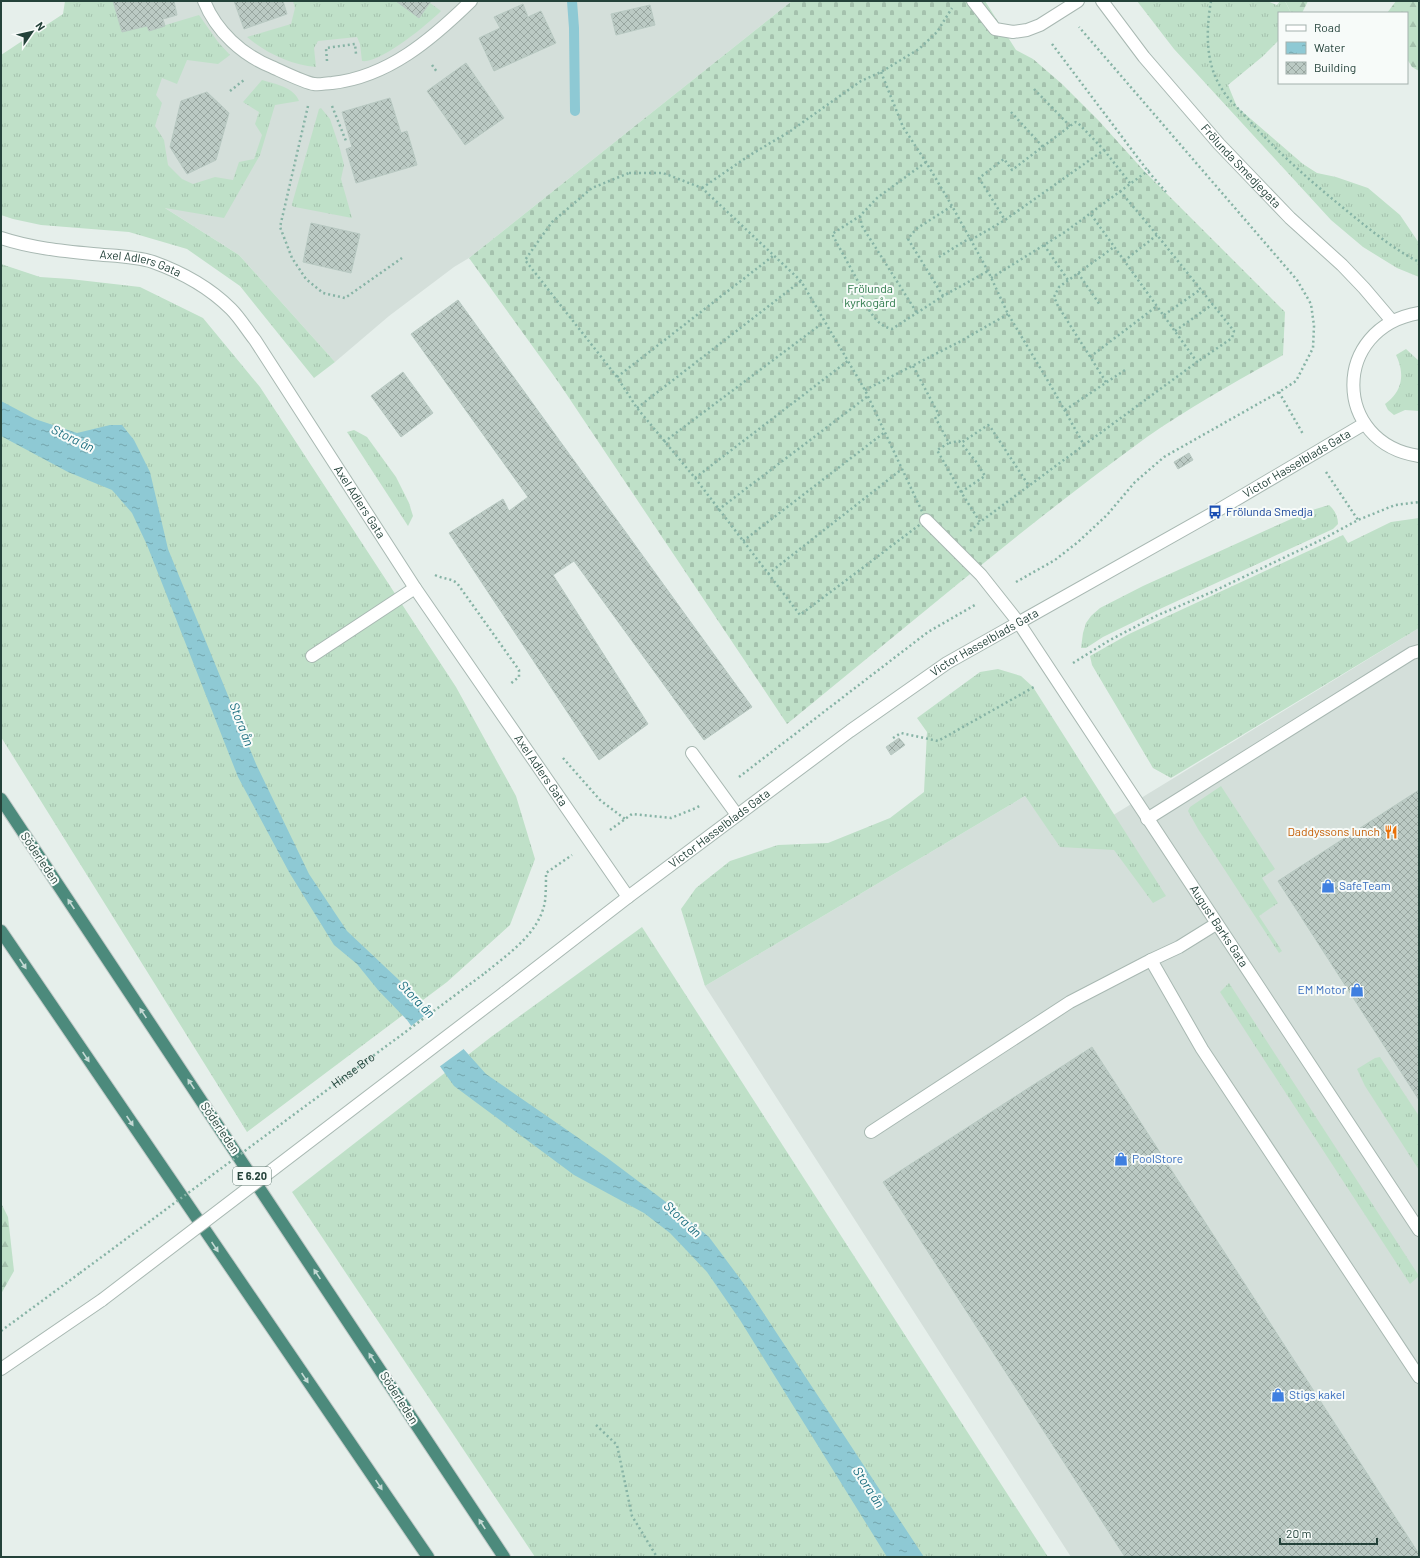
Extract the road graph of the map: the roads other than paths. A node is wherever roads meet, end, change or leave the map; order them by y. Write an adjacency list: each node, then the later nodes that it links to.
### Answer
1 (204, 1): 2 (street)
2 (471, 1)
3 (973, 1): 4 (street)
4 (1078, 1)
5 (1102, 1): 8 (street, Frölunda Smedjegata)
6 (1, 238): 12 (street, Axel Adlers Gata)
7 (1419, 313): 8 (street, Victor Hasselblads Gata)
8 (1392, 321): 9 (street, Victor Hasselblads Gata)
9 (1364, 424): 10 (street, Victor Hasselblads Gata); 13 (street, Victor Hasselblads Gata)
10 (1419, 456)
11 (926, 520): 13 (street, August Barks Gata)
12 (415, 588): 15 (street); 20 (street, Axel Adlers Gata)
13 (1019, 623): 18 (street, Victor Hasselblads Gata); 19 (street, August Barks Gata)
14 (1419, 651): 19 (street)
15 (312, 656)
16 (692, 753): 18 (street)
17 (1, 799): 29 (highway, Söderleden / E 6.20, one-way to 17)
18 (738, 815): 20 (street, Victor Hasselblads Gata)
19 (1147, 819): 21 (street, August Barks Gata)
20 (628, 897): 26 (street, bridge)
21 (1216, 924): 23 (street); 25 (street, August Barks Gata)
22 (1, 931): 28 (highway, one-way to 28)
23 (1151, 960): 24 (street); 27 (street)
24 (871, 1132)
25 (1419, 1230)
26 (1, 1369)
27 (1419, 1377)
28 (428, 1557)
29 (504, 1557)

